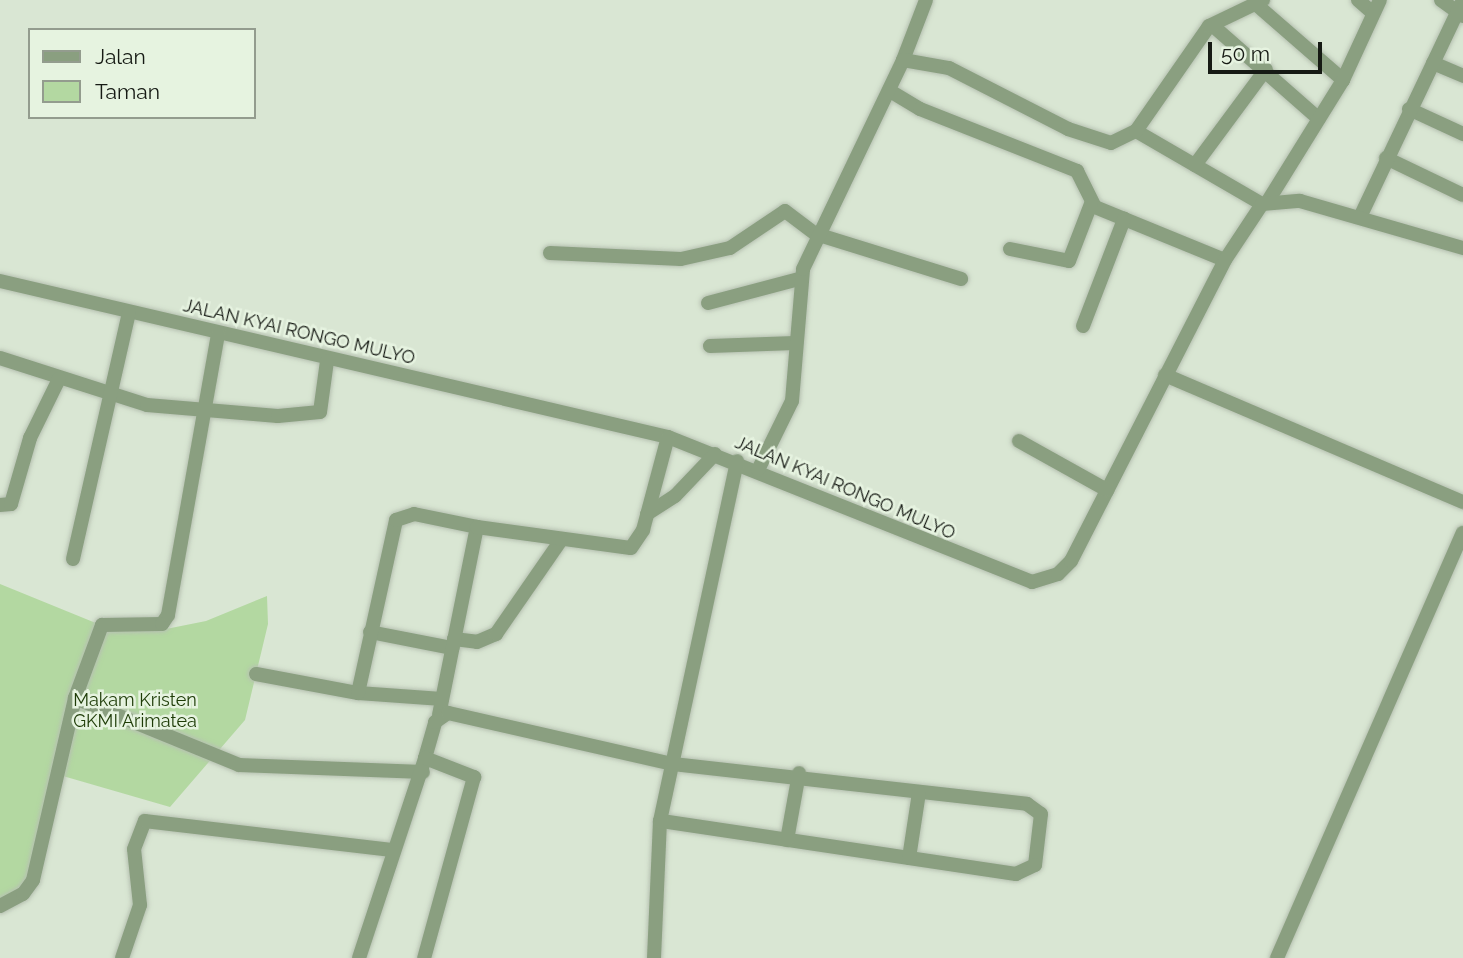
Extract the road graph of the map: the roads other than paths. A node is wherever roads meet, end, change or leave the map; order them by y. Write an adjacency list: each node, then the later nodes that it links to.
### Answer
1 (926, 0): 8 (street)
2 (1358, 0): 5 (street)
3 (1441, 0): 6 (street)
4 (1260, 3): 7 (street); 12 (street)
5 (1376, 6): 12 (street, JALAN KYAI RONGO MULYO)
6 (1461, 10): 9 (street)
7 (1212, 25): 10 (street); 16 (street)
8 (903, 60): 13 (street); 16 (street)
9 (1433, 63): 11 (street); 14 (street)
10 (1266, 69): 15 (street); 19 (street)
11 (1463, 76)
12 (1343, 80): 15 (street, JALAN KYAI RONGO MULYO)
13 (890, 90): 22 (street); 25 (street)
14 (1409, 109): 17 (street); 18 (street)
15 (1319, 119): 21 (street, JALAN KYAI RONGO MULYO)
16 (1136, 131): 19 (street)
17 (1463, 135)
18 (1386, 158): 20 (street); 23 (street)
19 (1195, 165): 21 (street)
20 (1463, 195)
21 (1265, 203): 23 (street); 29 (street, JALAN KYAI RONGO MULYO)
22 (1091, 204): 24 (street); 27 (street)
23 (1361, 215): 26 (street)
24 (1124, 219): 29 (street); 35 (street)
25 (816, 234): 28 (street); 30 (street); 31 (street)
26 (1463, 248)
27 (1010, 249)
28 (550, 253)
29 (1225, 260): 41 (street, JALAN KYAI RONGO MULYO)
30 (799, 279): 33 (street); 37 (street)
31 (961, 279)
32 (0, 281): 34 (street, JALAN KYAI RONGO MULYO)
33 (708, 303)
34 (130, 312): 36 (street, JALAN KYAI RONGO MULYO); 43 (street)
35 (1083, 326)
36 (218, 333): 40 (street, JALAN KYAI RONGO MULYO); 44 (street)
37 (795, 343): 38 (street); 49 (street)
38 (710, 346)
39 (0, 358): 42 (street)
40 (327, 361): 44 (street); 45 (street, JALAN KYAI RONGO MULYO)
41 (1165, 375): 50 (street, JALAN KYAI RONGO MULYO); 51 (street)
42 (59, 379): 43 (street); 52 (street)
43 (108, 394): 44 (street); 57 (street)
44 (202, 414): 62 (street)
45 (668, 437): 47 (street, JALAN KYAI RONGO MULYO); 53 (street)
46 (1019, 441): 50 (street)
47 (715, 454): 48 (street, JALAN KYAI RONGO MULYO); 53 (street)
48 (737, 461): 49 (street, JALAN KYAI RONGO MULYO); 65 (street)
49 (758, 470): 50 (street, JALAN KYAI RONGO MULYO)
50 (1107, 490)
51 (1463, 502)
52 (0, 505)
53 (647, 514): 56 (street)
54 (477, 527): 56 (street); 58 (street); 59 (street)
55 (1463, 533): 78 (street)
56 (561, 540): 59 (street)
57 (73, 559)
58 (370, 632): 59 (street); 61 (street)
59 (453, 644): 63 (street)
60 (256, 674): 61 (street)
61 (358, 693): 63 (street)
62 (75, 698): 66 (street); 73 (street)
63 (442, 699): 64 (street)
64 (439, 715): 65 (street); 66 (street)
65 (673, 764): 67 (street); 69 (street)
66 (424, 765): 71 (street); 76 (street)
67 (799, 773): 68 (street); 70 (street)
68 (919, 793): 72 (street); 72 (street)
69 (660, 821): 70 (street); 77 (street)
70 (787, 840): 72 (street)
71 (391, 850): 74 (street); 75 (street)
72 (909, 858)
73 (0, 906)
74 (122, 958)
75 (359, 958)
76 (424, 958)
77 (654, 958)
78 (1277, 958)

